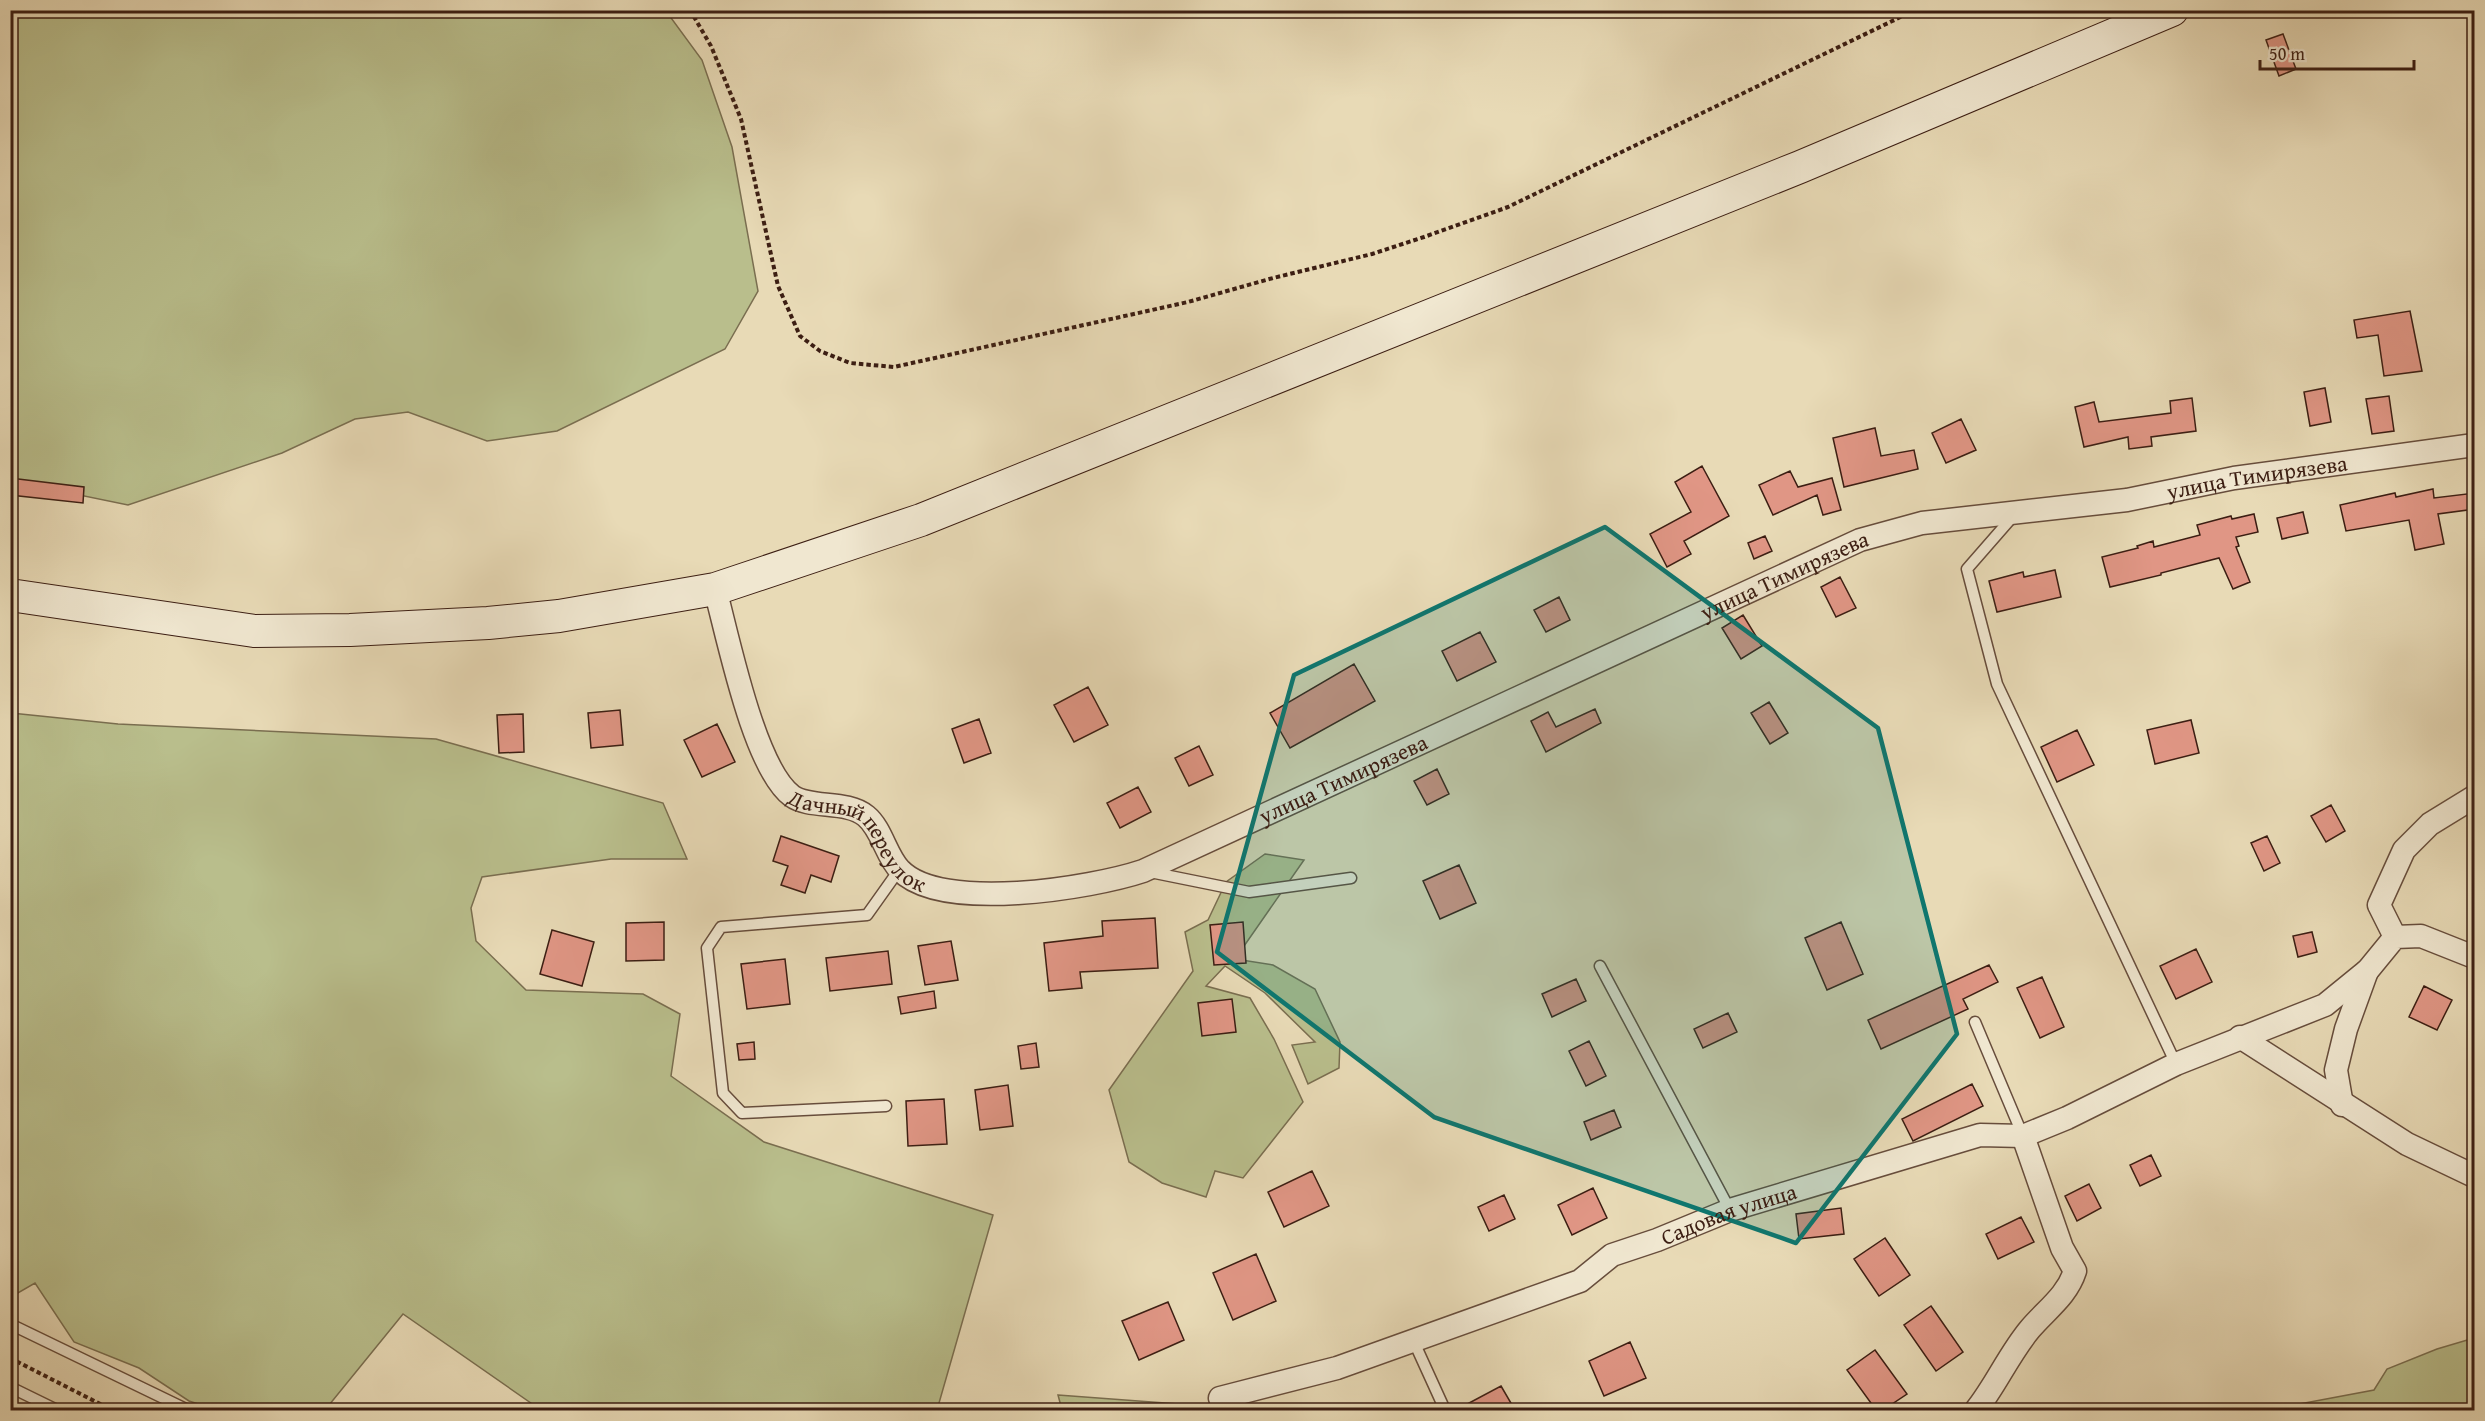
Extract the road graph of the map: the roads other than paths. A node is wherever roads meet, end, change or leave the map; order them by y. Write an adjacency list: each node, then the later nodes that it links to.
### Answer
1 (2172, 10): 4 (main road)
2 (2475, 445): 3 (street, улица Тимирязева)
3 (2018, 511): 8 (street, улица Тимирязева); 16 (lane)
4 (715, 589): 5 (main road); 7 (street, Дачный переулок)
5 (10, 595)
6 (2475, 797): 10 (street)
7 (900, 870): 8 (street, Дачный переулок); 18 (lane)
8 (1143, 871): 9 (lane)
9 (1351, 878)
10 (2395, 938): 11 (street); 13 (street, Садовая улица)
11 (2475, 957)
12 (1600, 966): 21 (lane)
13 (2368, 970): 15 (street, Садовая улица); 17 (street, Садовая улица)
14 (1975, 1022): 19 (lane)
15 (2240, 1037): 16 (street, Садовая улица); 17 (street)
16 (2176, 1064): 19 (street, Садовая улица)
17 (2342, 1105): 20 (street)
18 (886, 1106)
19 (2023, 1136): 21 (street, Садовая улица); 29 (street)
20 (2475, 1176)
21 (1730, 1210): 23 (street, Садовая улица)
22 (10, 1324): 27 (lane)
23 (1414, 1342): 25 (street, Садовая улица); 28 (lane)
24 (10, 1387): 26 (lane)
25 (1220, 1398)
26 (52, 1409)
27 (188, 1410)
28 (1445, 1410)
29 (1976, 1410)

